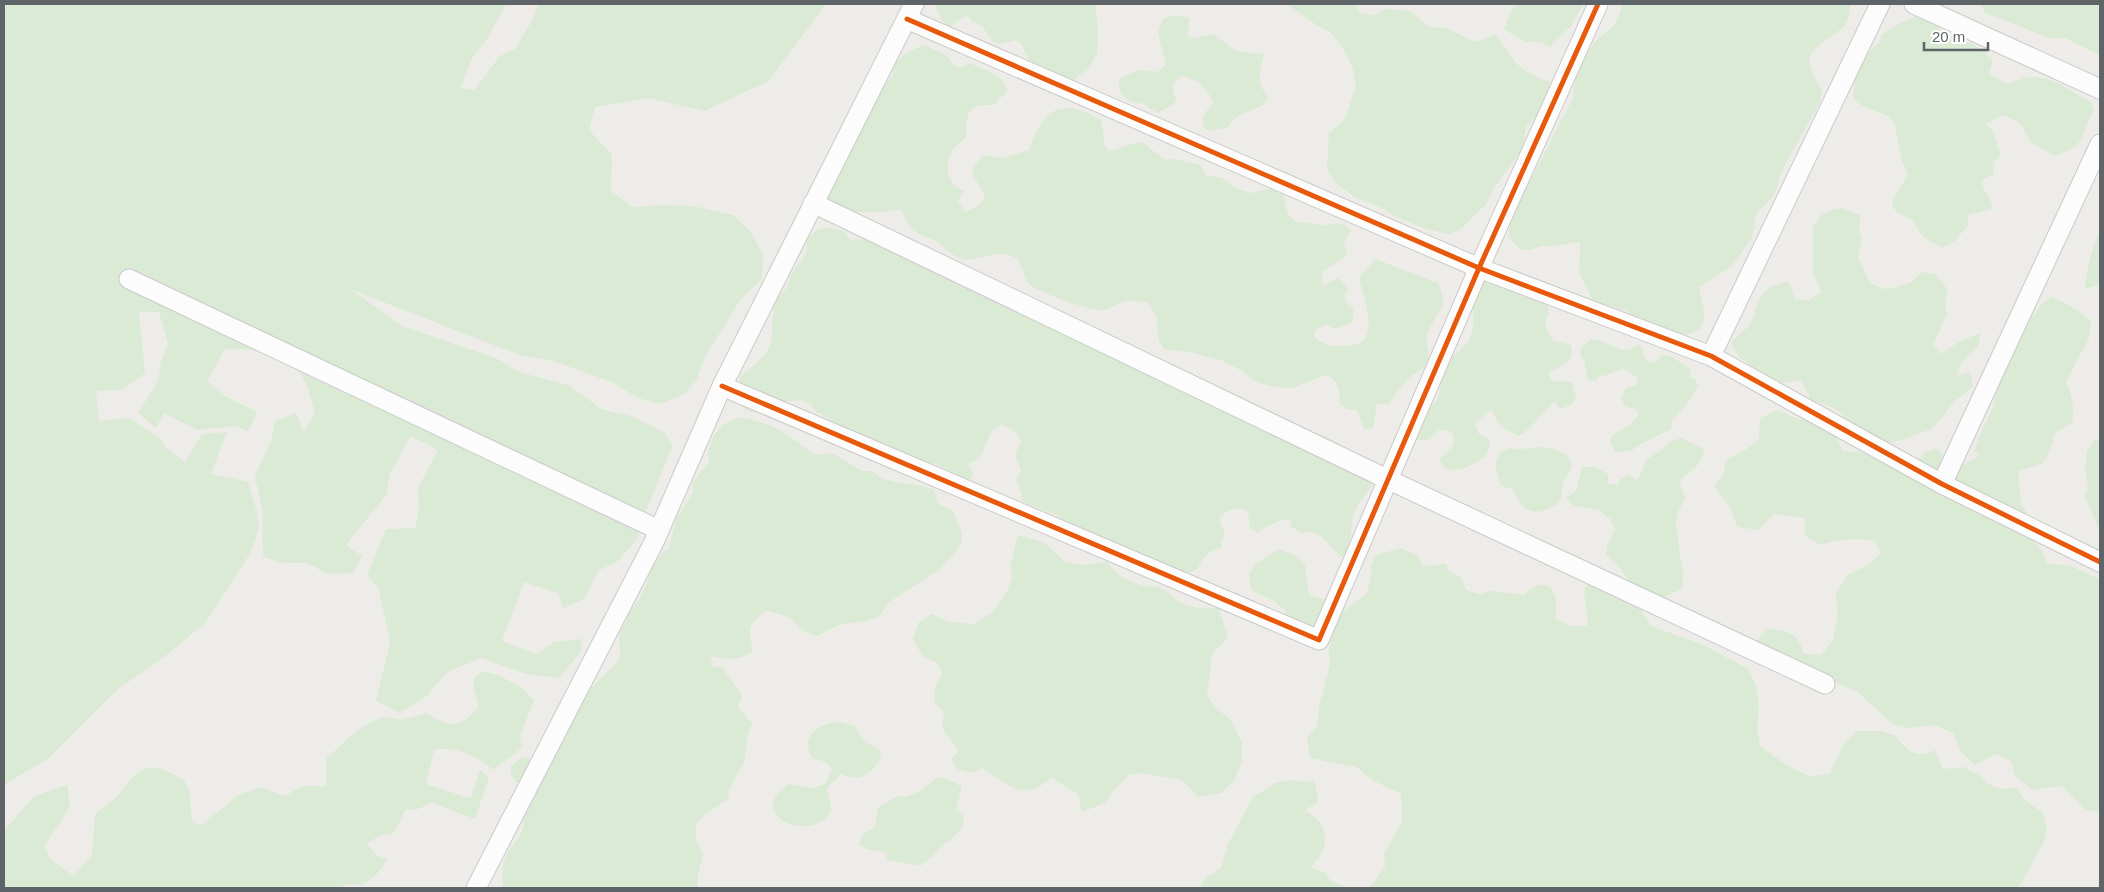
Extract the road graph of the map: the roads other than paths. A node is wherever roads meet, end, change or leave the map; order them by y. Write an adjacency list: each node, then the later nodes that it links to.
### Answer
1 (1598, 4): 8 (street)
2 (1880, 4): 10 (street)
3 (1914, 4): 5 (street)
4 (910, 12): 7 (street); 8 (street)
5 (2100, 89)
6 (2100, 144): 13 (street)
7 (813, 203): 11 (street); 12 (street)
8 (1479, 268): 10 (street); 12 (street)
9 (129, 279): 14 (street)
10 (1711, 356): 13 (street)
11 (722, 386): 12 (street); 14 (street)
12 (1387, 479): 16 (street)
13 (1942, 484): 15 (street)
14 (660, 530): 17 (street)
15 (2100, 562)
16 (1825, 684)
17 (476, 888)

